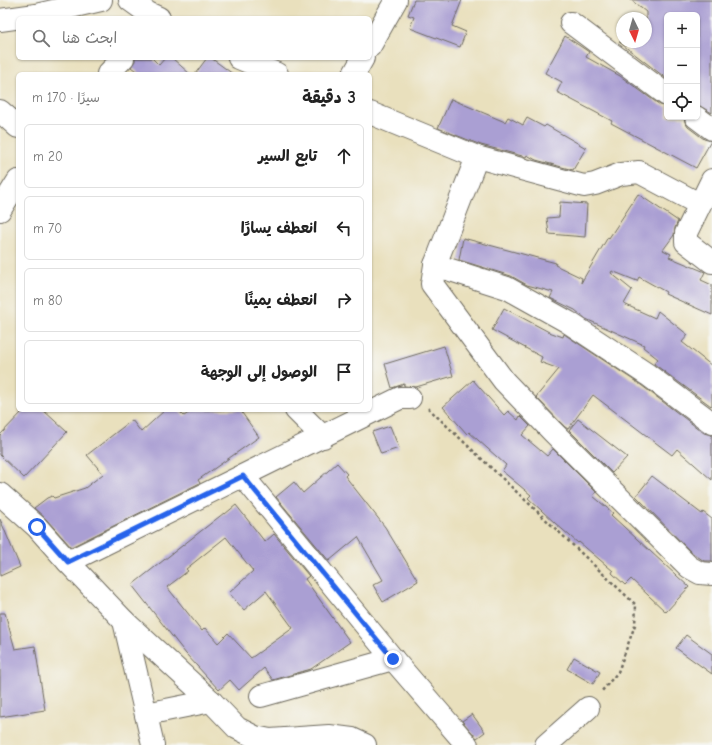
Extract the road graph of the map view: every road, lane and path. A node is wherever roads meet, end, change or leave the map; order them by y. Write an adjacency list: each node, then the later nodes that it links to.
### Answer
1 (101, 0): 4 (street)
2 (130, 0): 5 (street)
3 (396, 0): 9 (street)
4 (29, 16)
5 (155, 16)
6 (16, 18): 7 (street)
7 (0, 20)
8 (571, 23): 16 (street)
9 (372, 42)
10 (121, 60): 13 (street)
11 (245, 60): 14 (street)
12 (362, 60): 15 (street)
13 (110, 72)
14 (272, 72)
15 (355, 72)
16 (664, 93)
17 (0, 111): 20 (street)
18 (372, 114): 22 (street)
19 (700, 120): 21 (street)
20 (16, 125)
21 (712, 129)
22 (477, 157): 25 (street); 28 (street)
23 (712, 180): 25 (street)
24 (16, 184): 26 (street)
25 (699, 204): 27 (street)
26 (0, 210)
27 (712, 262)
28 (435, 265): 31 (street); 36 (street)
29 (410, 398): 32 (street); 41 (path)
30 (298, 412): 32 (street)
31 (712, 423)
32 (323, 437): 33 (street)
33 (243, 476): 35 (street); 38 (street)
34 (0, 494): 35 (street)
35 (68, 562): 37 (street)
36 (712, 574)
37 (124, 621): 40 (street); 42 (street)
38 (393, 659): 39 (street); 45 (street)
39 (261, 696)
40 (211, 701): 42 (street); 44 (street)
41 (588, 708): 46 (street)
42 (146, 714): 43 (street)
43 (153, 745)
44 (365, 745)
45 (467, 745)
46 (546, 745)

